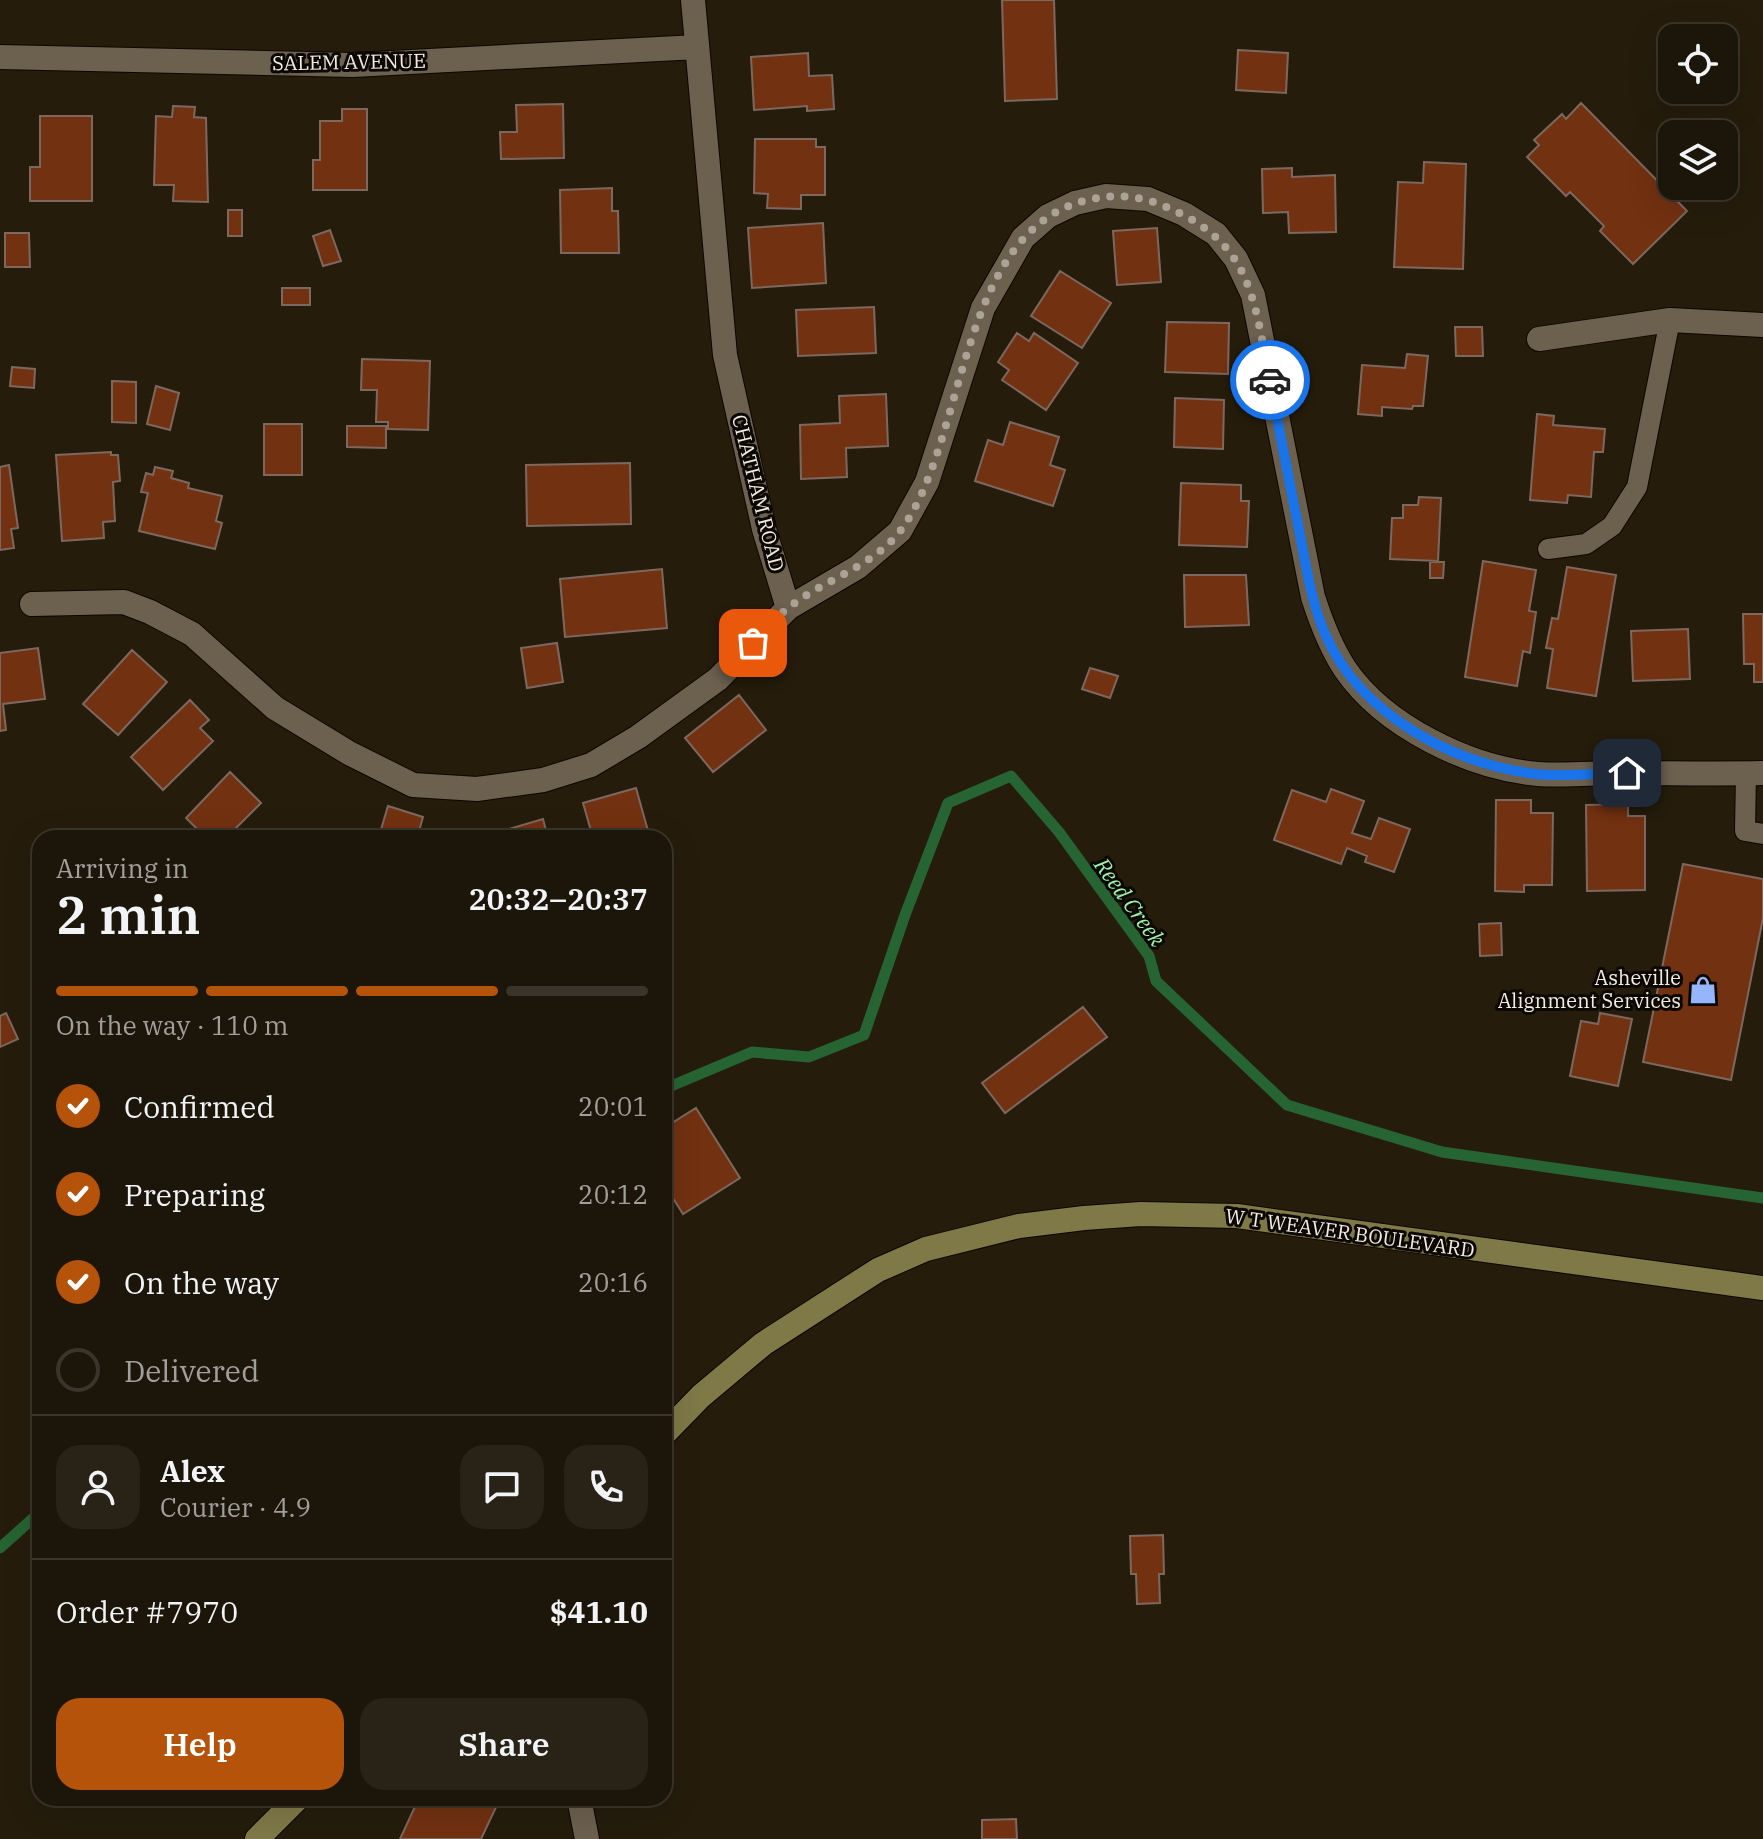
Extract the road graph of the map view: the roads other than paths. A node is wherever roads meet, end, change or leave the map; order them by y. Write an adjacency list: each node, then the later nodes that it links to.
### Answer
1 (693, 0): 2 (street, CHATHAM ROAD)
2 (697, 47): 3 (street, SALEM AVENUE); 9 (street, CHATHAM ROAD)
3 (0, 57)
4 (1670, 320): 5 (street); 6 (street); 7 (lane)
5 (1763, 325)
6 (1539, 339)
7 (1548, 549)
8 (32, 604): 9 (street)
9 (788, 608): 10 (street)
10 (1755, 773): 11 (lane)
11 (1763, 834)
12 (1763, 1288): 13 (main road, W T WEAVER BOULEVARD)
13 (672, 1426)
14 (290, 1806): 16 (main road)
15 (581, 1806): 17 (street)
16 (257, 1839)
17 (587, 1839)

